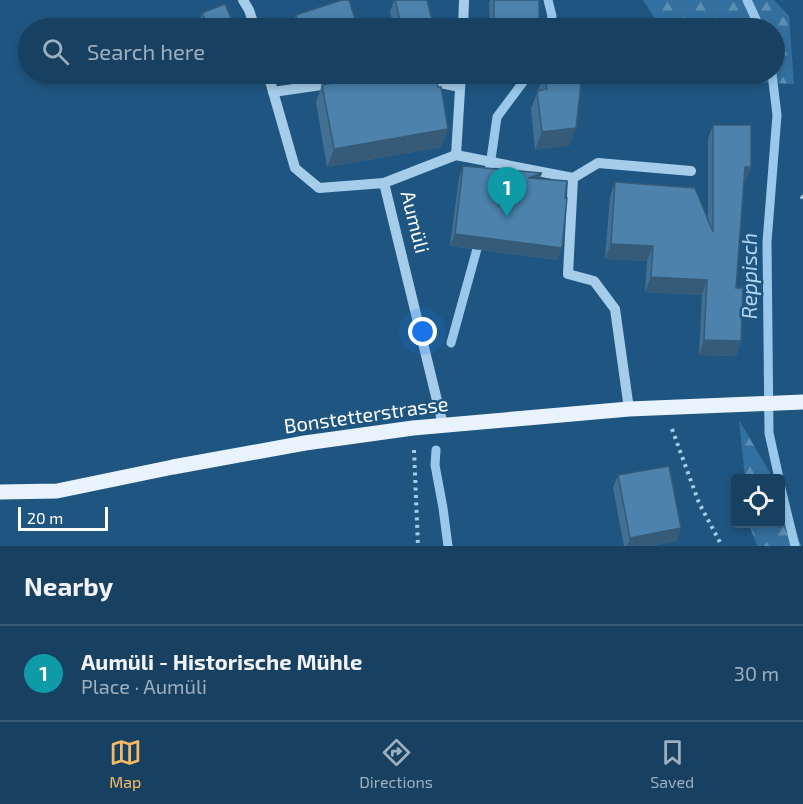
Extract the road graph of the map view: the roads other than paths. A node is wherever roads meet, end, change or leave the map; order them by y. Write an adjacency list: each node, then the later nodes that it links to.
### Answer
1 (243, 0): 3 (street)
2 (464, 1): 4 (street)
3 (252, 18)
4 (463, 18)
5 (271, 84): 9 (street, Aumüli)
6 (325, 84): 9 (street)
7 (445, 84): 8 (street)
8 (460, 87): 10 (street)
9 (273, 92): 13 (street, Aumüli)
10 (456, 155): 12 (street); 13 (street)
11 (691, 171): 12 (street)
12 (573, 178): 15 (street)
13 (384, 183): 16 (street, Aumüli)
14 (803, 402): 15 (main road, Bonstetterstrasse)
15 (629, 409): 16 (main road, Bonstetterstrasse)
16 (443, 425): 17 (main road, Bonstetterstrasse)
17 (0, 492)

